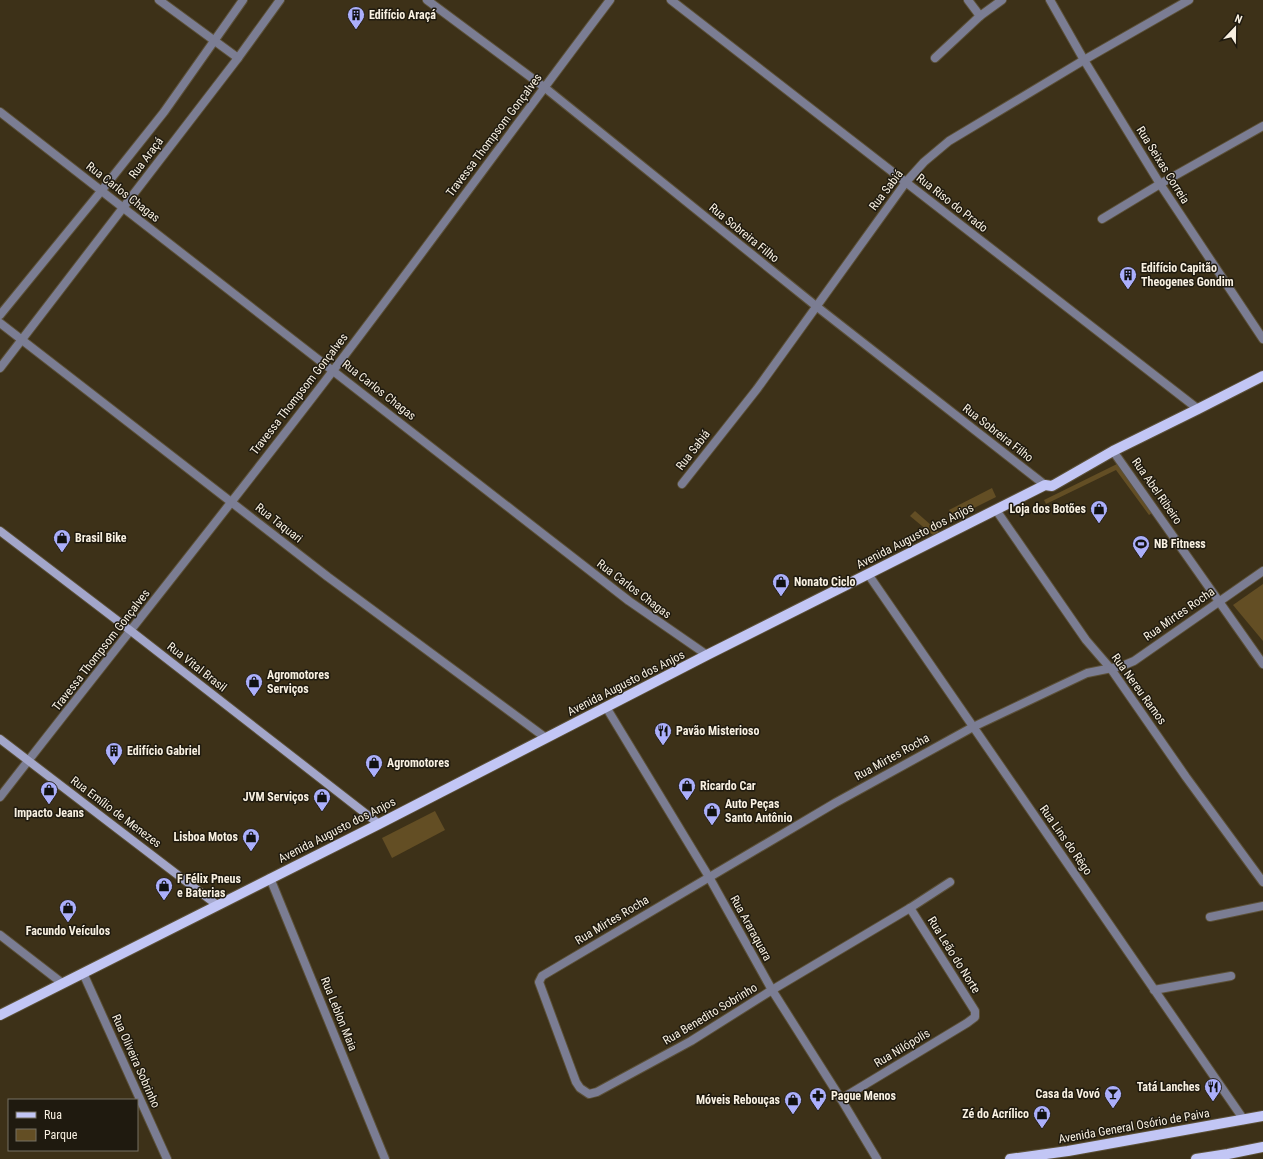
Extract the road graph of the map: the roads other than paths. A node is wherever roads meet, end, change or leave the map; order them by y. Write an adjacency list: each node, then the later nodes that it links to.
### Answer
1 (159, 0): 12 (street)
2 (243, 0): 12 (street, Rua Araçá)
3 (280, 0): 13 (street, Rua Araçá)
4 (428, 0): 16 (street, Rua Sobreira Filho)
5 (610, 0): 16 (street, Travessa Thompsom Gonçalves)
6 (671, 0): 19 (street, Rua Riso do Prado)
7 (968, 0): 11 (street)
8 (1002, 0): 11 (street)
9 (1050, 0): 15 (street, Rua Seixas Correia)
10 (1189, 0): 15 (street, Rua Sabiá)
11 (980, 16): 14 (street)
12 (215, 40): 13 (street); 21 (street, Rua Araçá)
13 (238, 58): 22 (street, Rua Araçá)
14 (935, 58)
15 (1084, 60): 19 (street, Rua Sabiá); 20 (street, Rua Seixas Correia)
16 (544, 87): 24 (street, Rua Sobreira Filho); 30 (street, Travessa Thompsom Gonçalves)
17 (0, 112): 21 (street, Rua Carlos Chagas)
18 (1263, 126): 20 (street)
19 (906, 182): 24 (street, Rua Sabiá); 32 (street, Rua Riso do Prado)
20 (1160, 184): 23 (street); 28 (street, Rua Seixas Correia)
21 (102, 190): 22 (street, Rua Carlos Chagas); 25 (street, Rua Araçá)
22 (123, 208): 27 (street, Rua Araçá); 30 (street, Rua Carlos Chagas)
23 (1102, 219)
24 (816, 306): 34 (street, Rua Sabiá); 35 (street, Rua Sobreira Filho)
25 (0, 315)
26 (0, 323): 27 (street, Rua Taquari)
27 (21, 339): 29 (street, Rua Araçá); 36 (street, Rua Taquari)
28 (1263, 339)
29 (0, 368)
30 (333, 370): 36 (street, Travessa Thompsom Gonçalves); 43 (street, Rua Carlos Chagas)
31 (1263, 376): 32 (main road, Avenida Augusto dos Anjos)
32 (1198, 410): 33 (main road, Avenida Augusto dos Anjos)
33 (1113, 451): 35 (main road, Avenida Augusto dos Anjos); 41 (street, Rua Abel Ribeiro)
34 (682, 484)
35 (1045, 485): 37 (main road, Avenida Augusto dos Anjos)
36 (231, 502): 42 (street, Travessa Thompsom Gonçalves); 48 (street, Rua Taquari)
37 (996, 510): 40 (main road, Avenida Augusto dos Anjos); 45 (street, Rua Nereu Ramos)
38 (0, 531): 42 (street, Rua Vital Brasil)
39 (1263, 570): 41 (street, Rua Mirtes Rocha)
40 (868, 574): 43 (main road, Avenida Augusto dos Anjos); 47 (street, Rua Lins do Rêgo)
41 (1219, 601): 44 (street, Rua Abel Ribeiro); 45 (street, Rua Mirtes Rocha)
42 (131, 631): 50 (street, Travessa Thompsom Gonçalves); 52 (street, Rua Vital Brasil)
43 (707, 655): 46 (main road, Avenida Augusto dos Anjos)
44 (1263, 664)
45 (1111, 669): 47 (street, Rua Mirtes Rocha); 56 (street, Rua Nereu Ramos)
46 (606, 707): 48 (main road, Avenida Augusto dos Anjos); 53 (street, Rua Araraquara)
47 (973, 727): 53 (street, Rua Mirtes Rocha); 67 (street, Rua Lins do Rêgo)
48 (546, 738): 52 (main road, Avenida Augusto dos Anjos)
49 (0, 739): 50 (street, Rua Emílio de Menezes)
50 (29, 760): 51 (street, Travessa Thompsom Gonçalves); 57 (street, Rua Emílio de Menezes)
51 (0, 797)
52 (379, 824): 54 (main road, Avenida Augusto dos Anjos)
53 (709, 877): 64 (street, Rua Mirtes Rocha); 66 (street, Rua Araraquara)
54 (270, 878): 57 (main road, Avenida Augusto dos Anjos); 76 (street, Rua Leblon Maia)
55 (950, 882): 59 (street, Rua Benedito Sobrinho)
56 (1263, 882)
57 (217, 905): 62 (main road, Avenida Augusto dos Anjos)
58 (1263, 906): 60 (street)
59 (910, 908): 66 (street, Rua Benedito Sobrinho); 69 (street, Rua Leão do Norte)
60 (1210, 917)
61 (0, 935): 65 (street)
62 (82, 973): 65 (main road, Avenida Augusto dos Anjos); 75 (street, Rua Oliveira Sobrinho)
63 (1231, 976): 67 (street)
64 (539, 980): 66 (street, Rua Benedito Sobrinho)
65 (62, 983): 68 (main road, Avenida Augusto dos Anjos)
66 (772, 990): 70 (street, Rua Araraquara)
67 (1154, 990): 72 (street, Rua Lins do Rêgo)
68 (0, 1015)
69 (975, 1017): 70 (street, Rua Nilópolis)
70 (841, 1099): 77 (street, Rua Araraquara)
71 (1263, 1116): 72 (main road, Avenida General Osório de Paiva)
72 (1244, 1120): 78 (main road, Avenida General Osório de Paiva)
73 (1263, 1147): 74 (main road)
74 (1229, 1157): 79 (main road)
75 (167, 1159)
76 (385, 1159)
77 (876, 1159)
78 (1010, 1159)
79 (1196, 1159)

